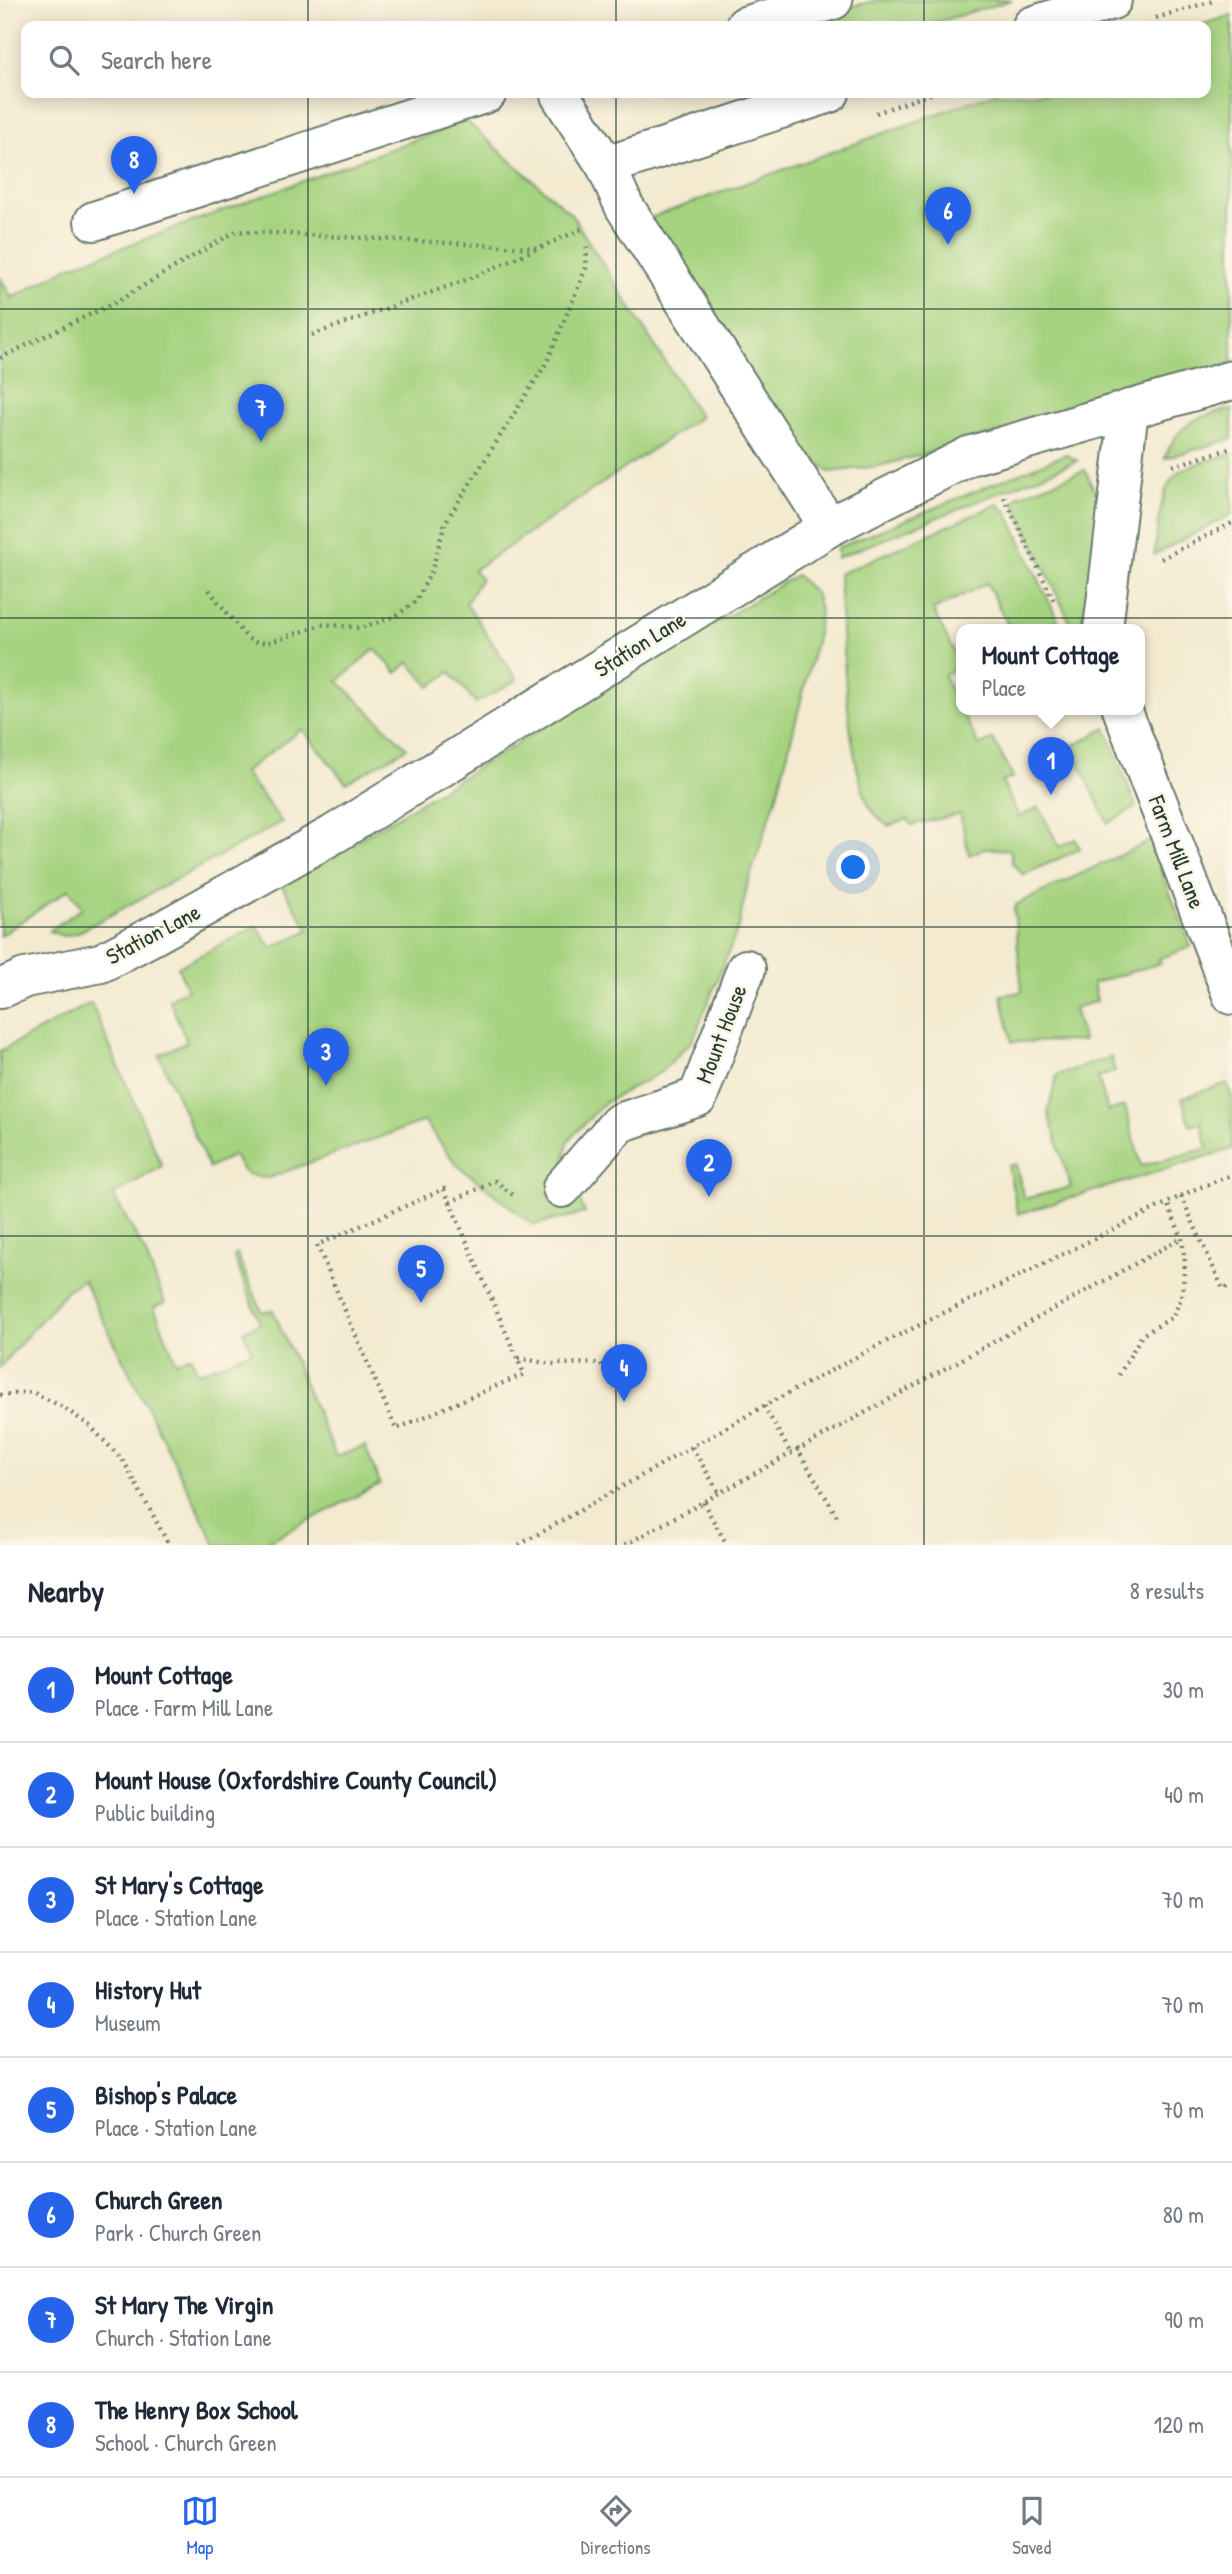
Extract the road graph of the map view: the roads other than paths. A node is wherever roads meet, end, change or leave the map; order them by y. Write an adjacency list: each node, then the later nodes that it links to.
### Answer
1 (743, 0): 4 (street)
2 (833, 0): 5 (street)
3 (1112, 0): 6 (street)
4 (745, 21)
5 (763, 21)
6 (1047, 21)
7 (472, 98): 11 (street)
8 (562, 98): 10 (street)
9 (815, 98): 10 (street)
10 (606, 166): 14 (street)
11 (94, 220)
12 (1232, 380): 13 (street, Station Lane)
13 (1129, 409): 14 (street, Station Lane); 15 (street)
14 (829, 527): 18 (street, Station Lane)
15 (1104, 624)
16 (1124, 715): 19 (street, Farm Mill Lane)
17 (746, 970): 20 (street, Mount House)
18 (0, 989)
19 (1232, 995)
20 (562, 1188)

